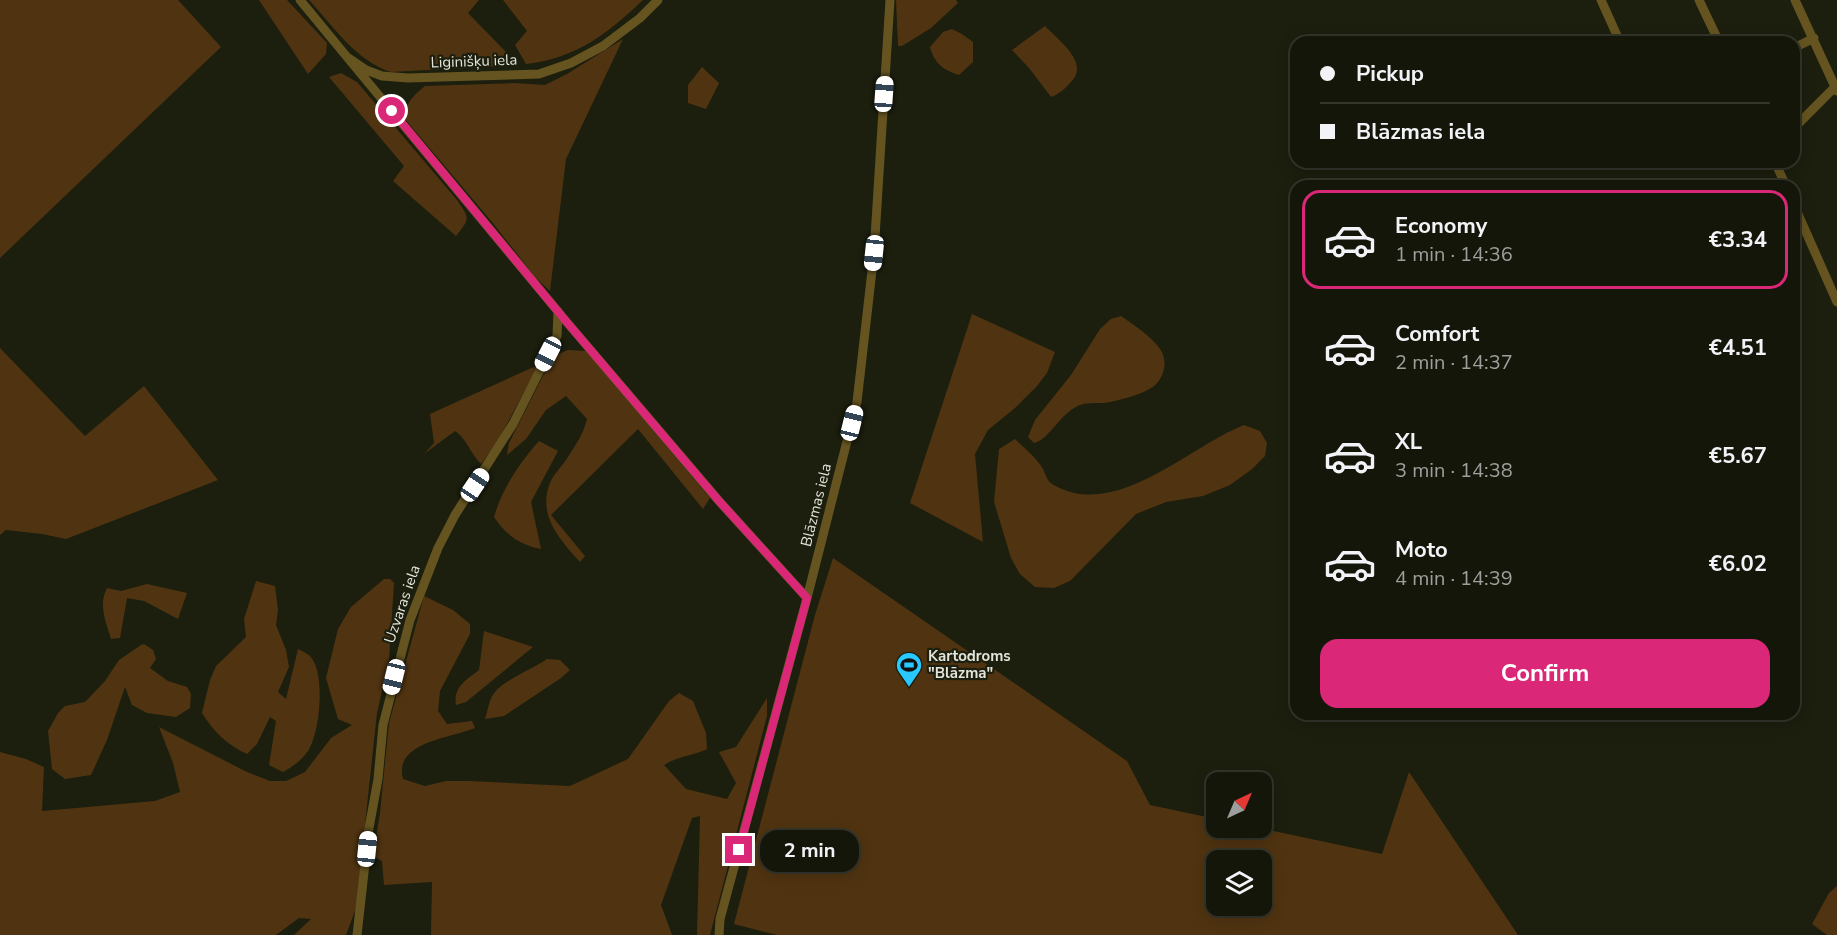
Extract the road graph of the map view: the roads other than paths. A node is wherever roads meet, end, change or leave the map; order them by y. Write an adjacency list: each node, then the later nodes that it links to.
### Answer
1 (300, 0): 11 (street, Liginišķu iela)
2 (657, 0): 11 (street, Liginišķu iela)
3 (890, 0): 17 (street, Blāzmas iela)
4 (1601, 0): 7 (street)
5 (1699, 0): 8 (street)
6 (1795, 0): 9 (street)
7 (1617, 36)
8 (1716, 36)
9 (1814, 38): 10 (street); 12 (street)
10 (1800, 45)
11 (347, 57): 16 (street)
12 (1836, 89): 13 (street)
13 (1800, 122)
14 (1800, 219): 15 (street)
15 (1837, 302)
16 (558, 311): 17 (street); 18 (street, Uzvaras iela)
17 (807, 598): 19 (street, Blāzmas iela)
18 (357, 935)
19 (718, 935)

